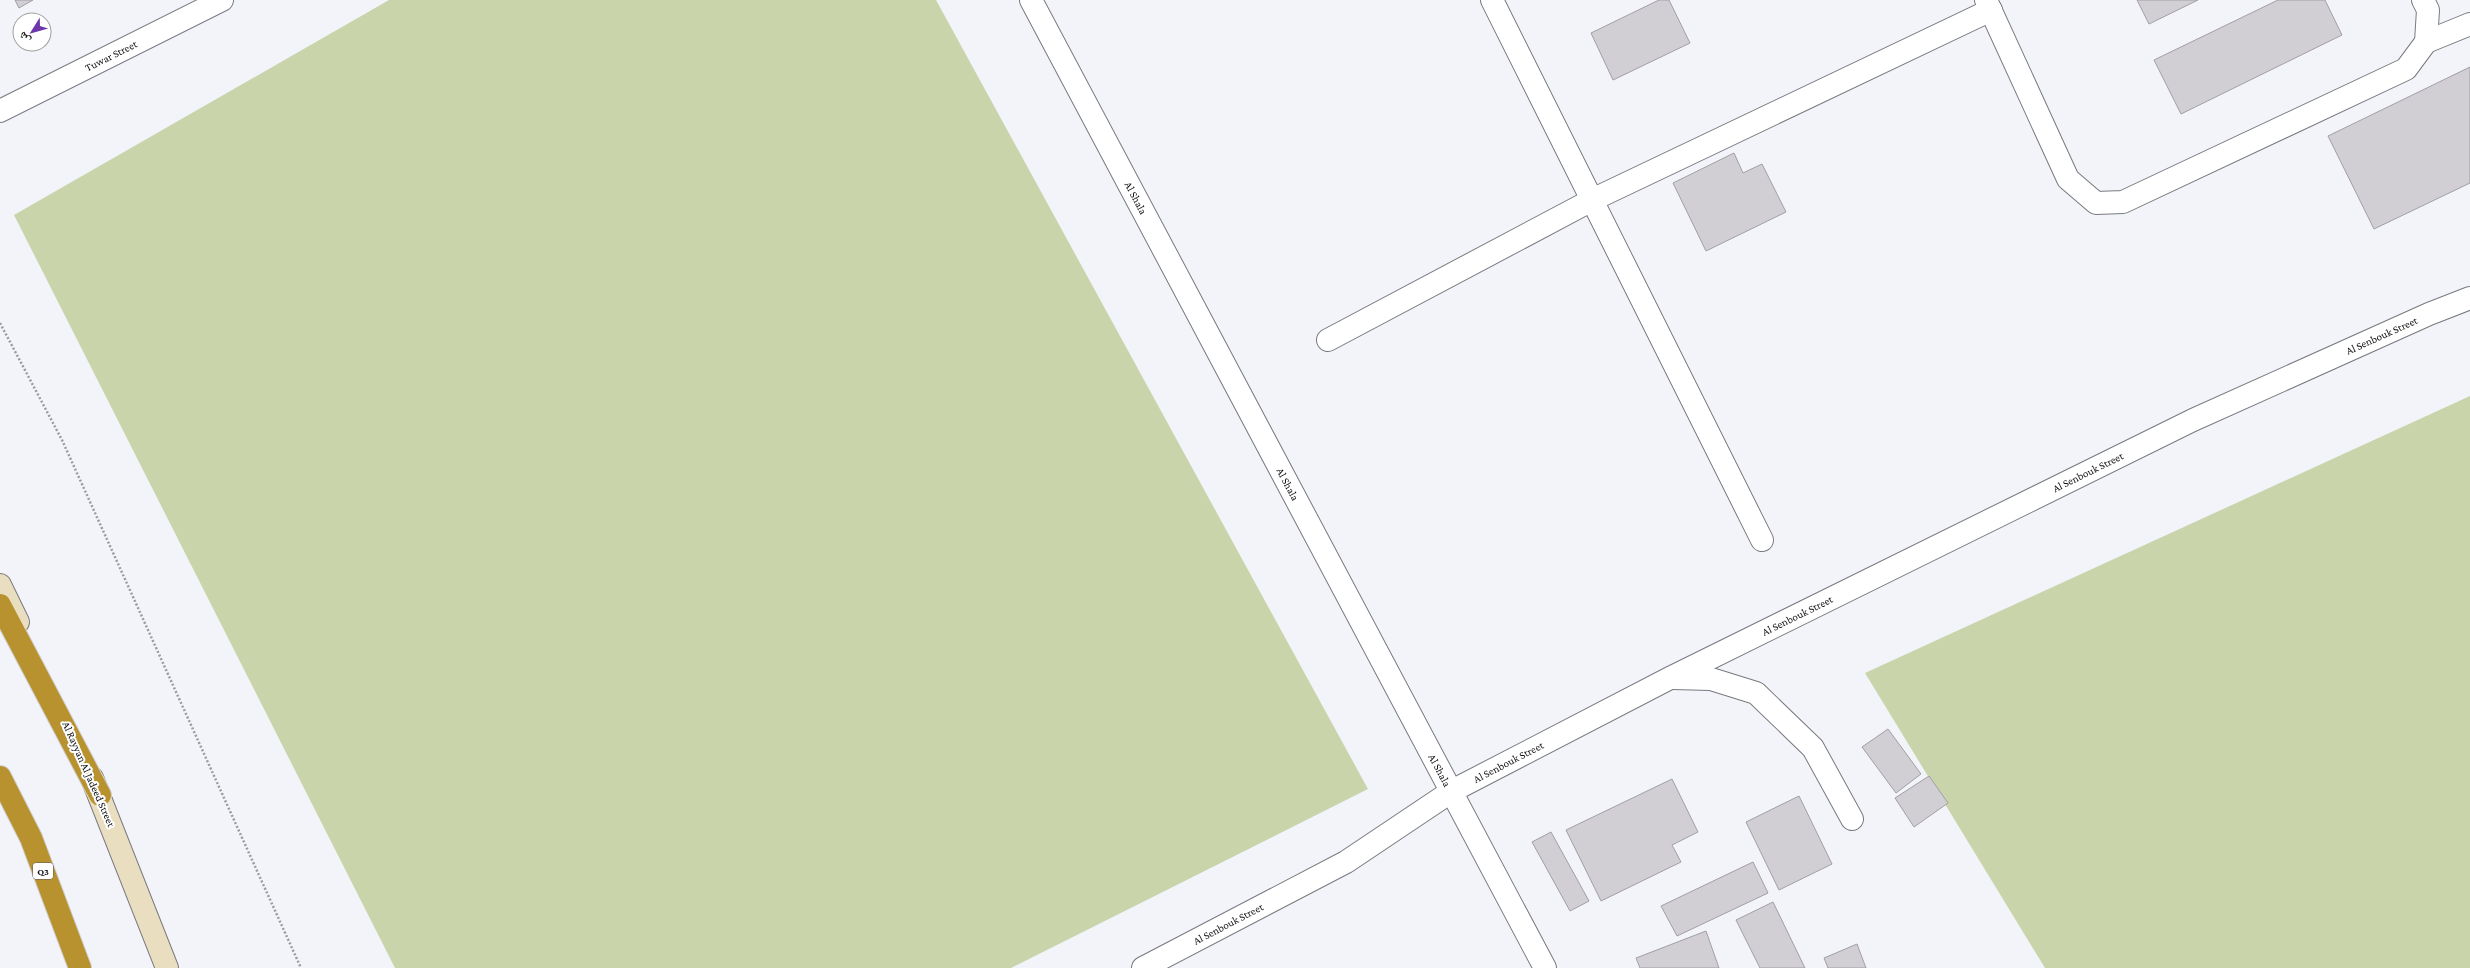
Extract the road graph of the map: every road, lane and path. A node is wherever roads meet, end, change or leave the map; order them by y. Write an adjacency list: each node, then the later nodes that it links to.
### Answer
1 (222, 0): 8 (street, Tuwar Street)
2 (1031, 0): 18 (street, Al Shala)
3 (1492, 0): 9 (street)
4 (2423, 0): 7 (street)
5 (1988, 5): 7 (street); 9 (street)
6 (2470, 24): 7 (street)
7 (2426, 42)
8 (0, 111)
9 (1592, 200): 12 (street); 13 (street)
10 (2470, 298): 16 (street, Al Senbouk Street)
11 (0, 323): 23 (path)
12 (1328, 340)
13 (1762, 540)
14 (0, 585): 19 (street, Al Rayyan Al Jadeed Street)
15 (0, 605): 19 (highway)
16 (1670, 678): 18 (street, Al Senbouk Street); 20 (street)
17 (0, 777): 21 (highway, Q3)
18 (1452, 791): 24 (street, Al Senbouk Street); 25 (street, Al Shala)
19 (100, 795): 22 (street, Al Rayyan Al Jadeed Street)
20 (1852, 819)
21 (80, 968)
22 (167, 968)
23 (301, 968)
24 (1143, 968)
25 (1545, 968)

